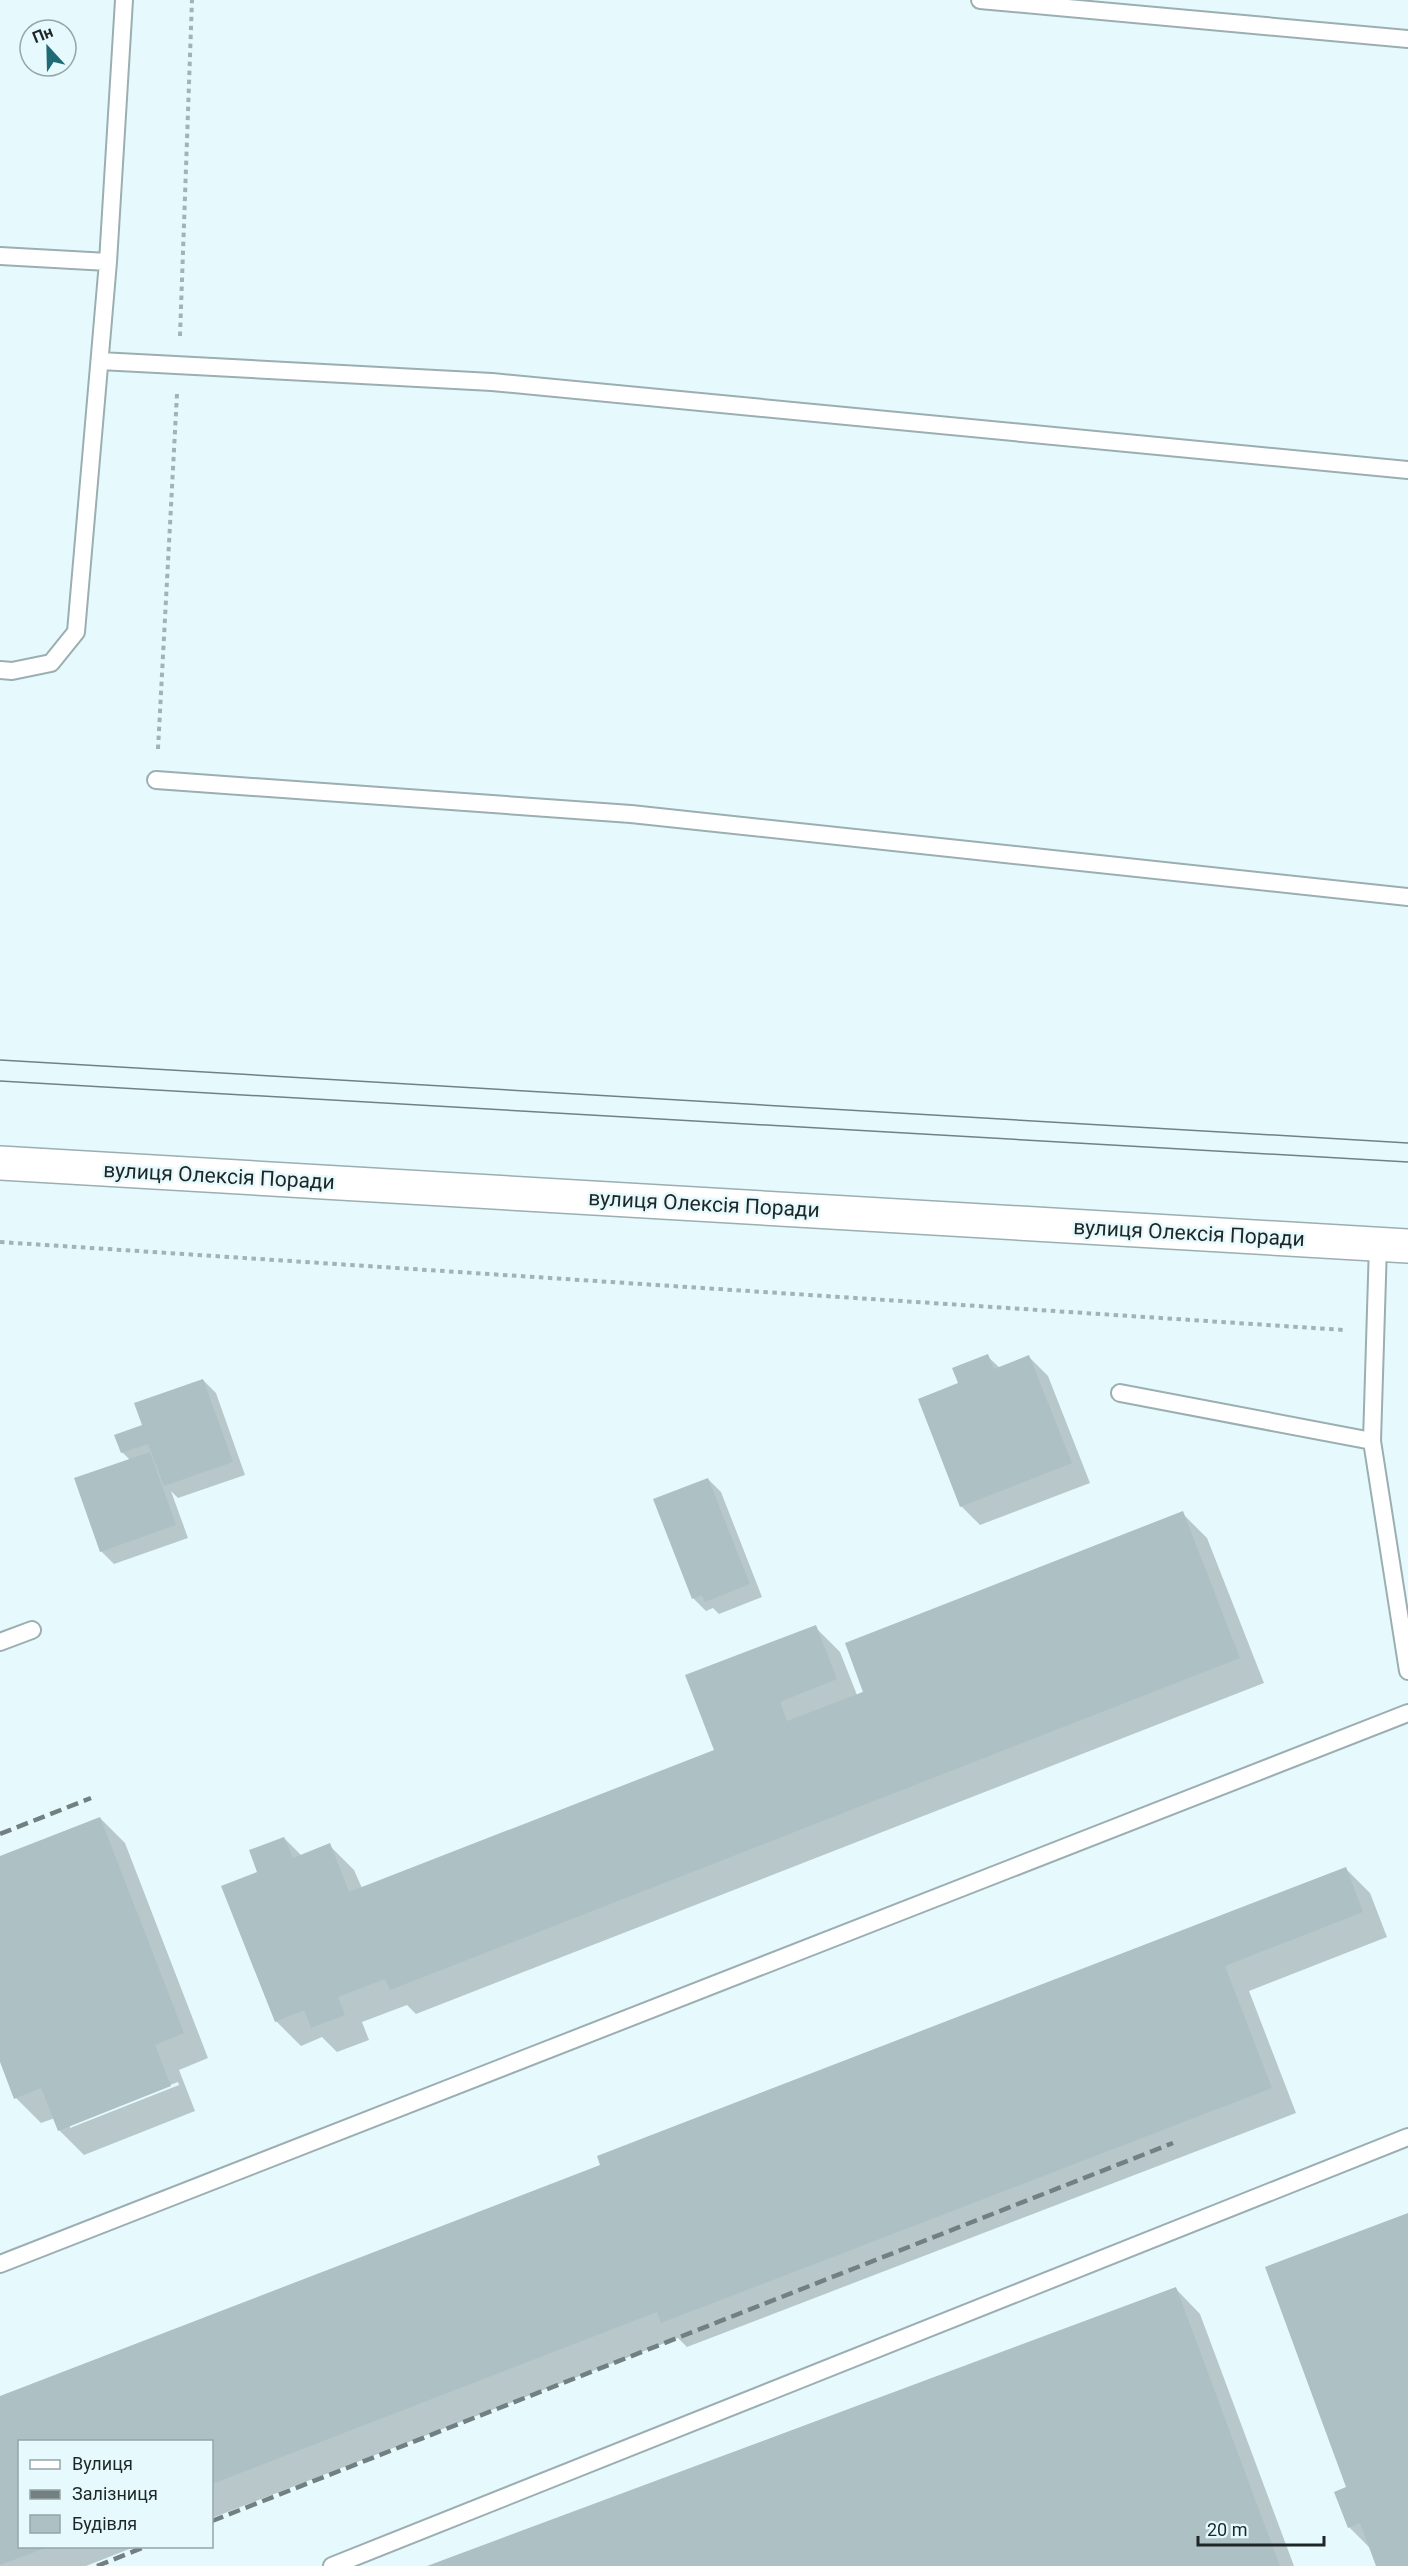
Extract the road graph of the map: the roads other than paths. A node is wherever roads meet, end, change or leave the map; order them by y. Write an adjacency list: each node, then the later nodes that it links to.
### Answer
1 (124, 0): 5 (lane)
2 (980, 0): 3 (lane)
3 (1408, 39)
4 (0, 256): 5 (lane)
5 (108, 261): 6 (lane)
6 (100, 361): 7 (lane); 8 (lane)
7 (1408, 470)
8 (0, 670)
9 (156, 780): 10 (lane)
10 (1408, 897)
11 (0, 1163): 12 (main road, вулиця Олексія Поради)
12 (1393, 1245): 14 (lane)
13 (1120, 1393): 14 (lane)
14 (1372, 1441): 17 (lane)
15 (32, 1630): 16 (lane)
16 (0, 1642)
17 (1408, 1671)
18 (1408, 1713): 20 (lane)
19 (1408, 2137): 21 (lane)
20 (0, 2264)
21 (332, 2566)

